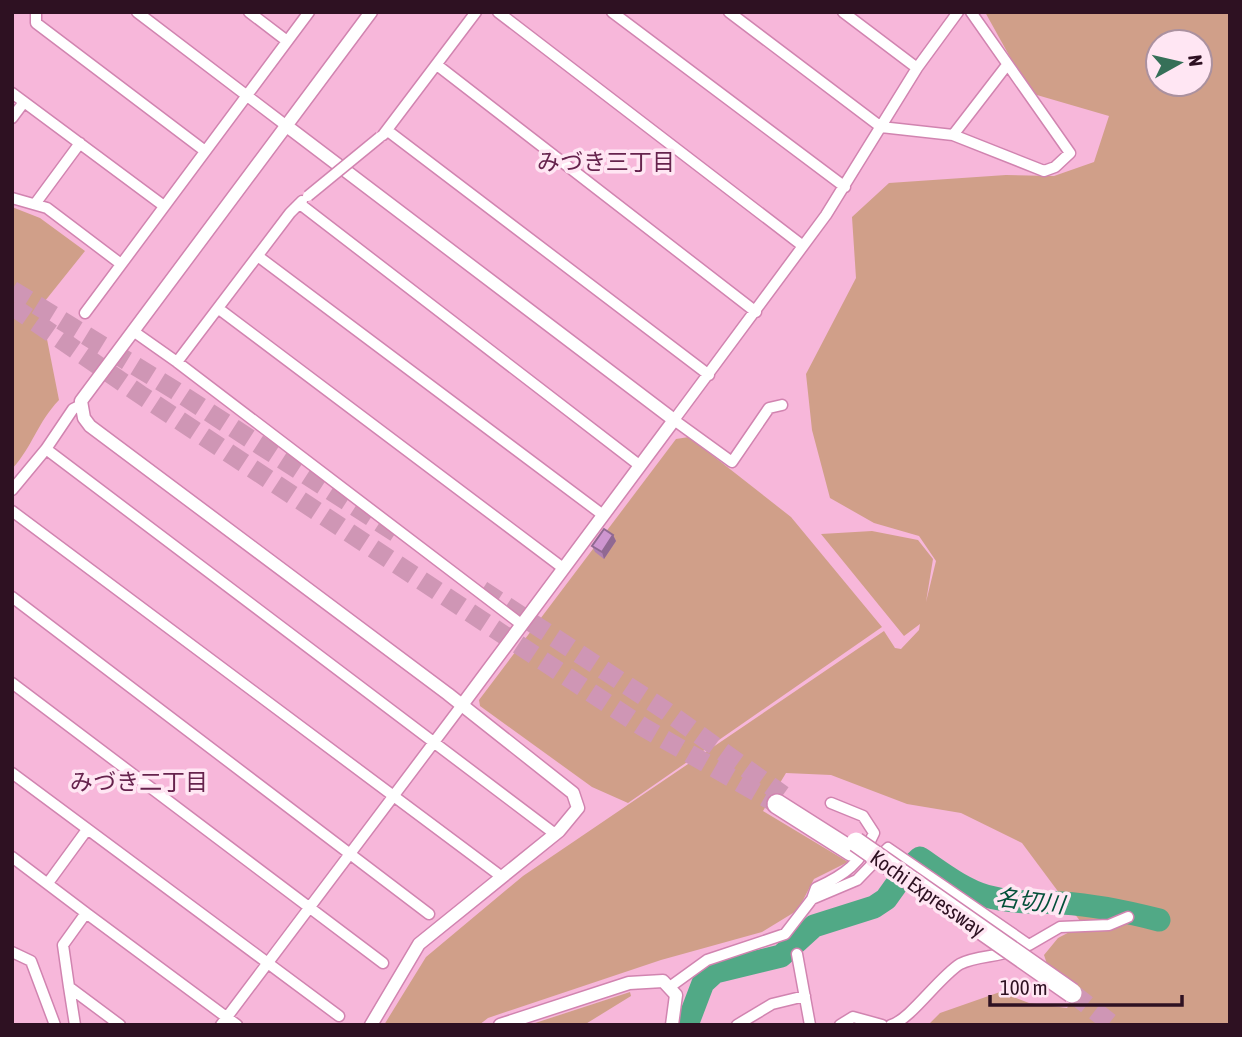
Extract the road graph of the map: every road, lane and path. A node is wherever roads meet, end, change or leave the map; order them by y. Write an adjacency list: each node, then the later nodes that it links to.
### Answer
1 (36, 12): 26 (street)
2 (136, 12): 18 (street)
3 (249, 12): 13 (street)
4 (309, 12): 13 (street)
5 (371, 12): 21 (street)
6 (476, 12): 14 (street)
7 (498, 12): 32 (street)
8 (612, 12): 27 (street)
9 (729, 12): 22 (street)
10 (843, 12): 16 (street)
11 (958, 12): 16 (street)
12 (971, 12): 15 (street)
13 (287, 41): 18 (street)
14 (437, 65): 23 (street); 36 (street)
15 (1007, 65): 24 (street); 24 (street)
16 (917, 68): 22 (street)
17 (12, 93): 19 (street)
18 (246, 95): 21 (street); 26 (street)
19 (24, 102): 20 (street); 25 (street)
20 (12, 118)
21 (288, 127): 38 (street); 43 (street)
22 (881, 127): 24 (street); 27 (street)
23 (384, 134): 29 (street, bridge); 40 (street)
24 (953, 135)
25 (80, 143): 30 (street); 31 (street)
26 (205, 151): 31 (street)
27 (845, 187): 32 (street)
28 (12, 198): 30 (street)
29 (304, 200): 33 (street); 45 (street)
30 (35, 204): 34 (street)
31 (164, 206): 34 (street)
32 (803, 246): 36 (street)
33 (259, 257): 35 (street); 48 (street)
34 (121, 264): 37 (street)
35 (219, 309): 39 (street); 49 (street)
36 (756, 312): 40 (street)
37 (85, 313)
38 (133, 331): 39 (street); 41 (street)
39 (177, 362): 51 (street)
40 (709, 375): 43 (street)
41 (81, 405): 44 (street); 53 (street)
42 (782, 405): 43 (street)
43 (674, 420): 45 (street)
44 (46, 449): 46 (street); 54 (street)
45 (639, 465): 48 (street)
46 (12, 490)
47 (12, 512): 56 (street)
48 (603, 515): 49 (street)
49 (563, 568): 51 (street)
50 (12, 597): 61 (street)
51 (521, 624): 53 (street)
52 (12, 683): 66 (street)
53 (462, 705): 54 (street); 60 (street)
54 (434, 742): 56 (street); 60 (street)
55 (12, 773): 59 (street)
56 (392, 798): 61 (street); 63 (street)
57 (780, 799): 78 (highway, Kochi Expressway)
58 (831, 803): 65 (street)
59 (86, 831): 64 (street); 73 (street)
60 (555, 834): 63 (street)
61 (351, 853): 66 (street); 68 (street)
62 (12, 857): 64 (street)
63 (502, 877): 85 (street)
64 (48, 883): 67 (street)
65 (813, 899): 70 (street); 75 (street)
66 (310, 908): 73 (street); 74 (street)
67 (86, 914): 76 (street); 80 (street)
68 (429, 914)
69 (1128, 917): 70 (street)
70 (1029, 945): 92 (street)
71 (12, 952): 81 (street)
72 (797, 954): 77 (street)
73 (268, 963): 79 (street); 80 (street)
74 (383, 963)
75 (671, 986): 86 (street); 87 (street)
76 (69, 987): 82 (street); 83 (street)
77 (805, 996): 88 (street); 89 (street)
78 (1069, 997)
79 (339, 1016)
80 (224, 1021): 84 (street)
81 (55, 1025)
82 (75, 1025)
83 (120, 1025)
84 (237, 1025)
85 (371, 1025)
86 (500, 1025)
87 (672, 1025)
88 (737, 1025)
89 (810, 1025)
90 (840, 1025): 91 (street)
91 (882, 1025)
92 (891, 1025)

